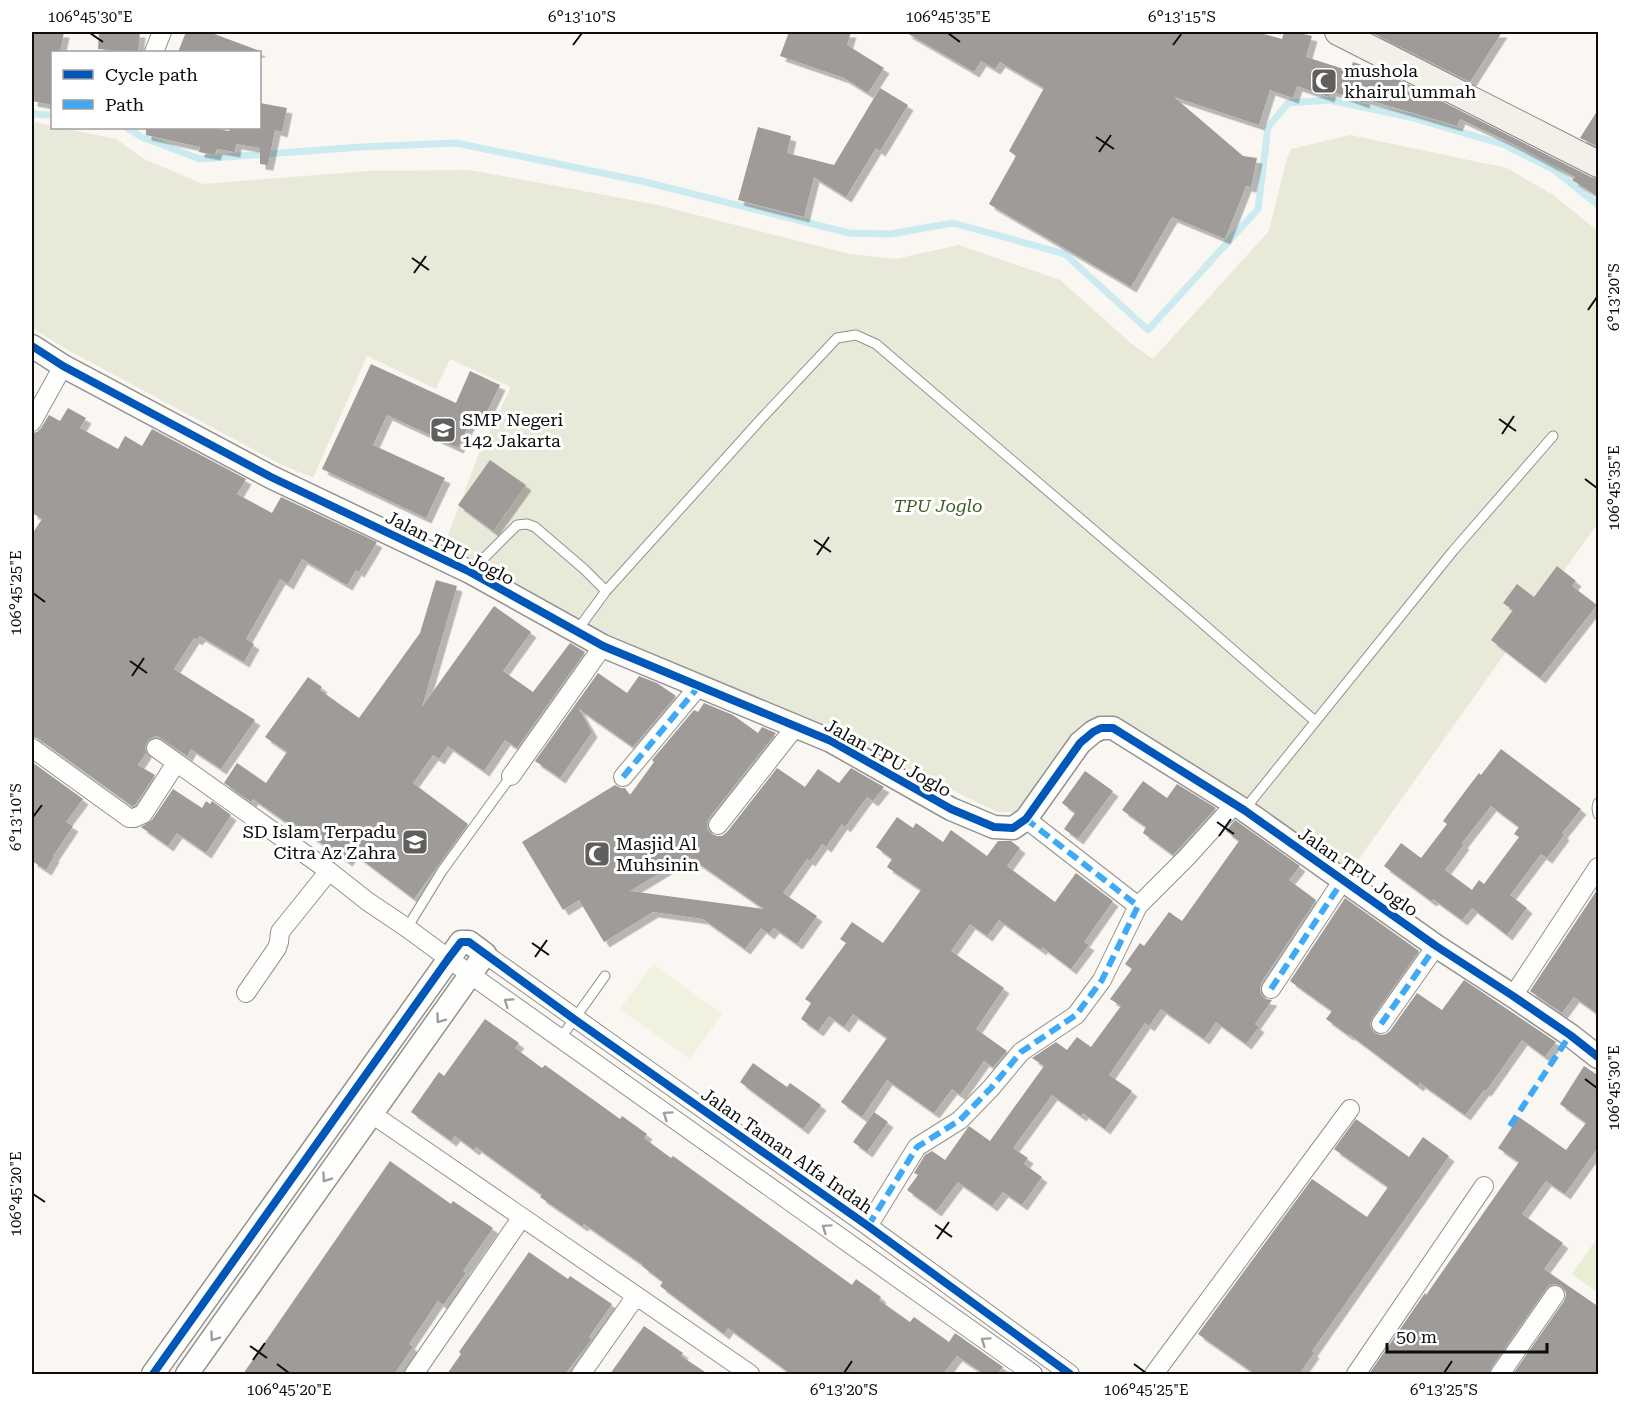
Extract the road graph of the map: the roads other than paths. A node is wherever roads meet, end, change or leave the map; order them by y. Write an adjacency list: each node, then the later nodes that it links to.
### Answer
1 (162, 32): 3 (street)
2 (1338, 32): 4 (main road)
3 (154, 51)
4 (1599, 164)
5 (32, 346): 6 (street, Jalan TPU Joglo)
6 (63, 366): 7 (street); 9 (street, Jalan TPU Joglo)
7 (32, 422)
8 (1552, 436): 14 (lane)
9 (470, 572): 10 (lane); 11 (street, Jalan TPU Joglo)
10 (606, 591): 11 (lane); 14 (lane)
11 (576, 632): 12 (street, Jalan TPU Joglo)
12 (603, 646): 13 (street, Jalan TPU Joglo); 19 (street)
13 (699, 686): 15 (street, Jalan TPU Joglo); 20 (street)
14 (1315, 721): 22 (lane)
15 (796, 726): 24 (street, Jalan TPU Joglo); 25 (street)
16 (32, 748): 18 (street)
17 (156, 748): 18 (street)
18 (176, 763): 27 (street)
19 (511, 776): 30 (lane)
20 (623, 777)
21 (1599, 803): 23 (lane)
22 (1240, 807): 24 (street, Jalan TPU Joglo); 28 (street, Jalan TPU Joglo); 29 (street)
23 (1599, 814)
24 (1026, 819): 29 (street)
25 (718, 825)
26 (1599, 867): 38 (street)
27 (329, 871): 30 (street); 37 (street)
28 (1344, 880): 31 (street, Jalan TPU Joglo); 36 (street)
29 (1138, 906): 47 (street)
30 (407, 928): 33 (street)
31 (1436, 946): 38 (street, Jalan TPU Joglo); 40 (street)
32 (485, 954): 33 (street); 34 (street); 39 (street, Jalan Taman Alfa Indah)
33 (448, 959): 34 (street); 50 (street)
34 (471, 975): 41 (street, one-way to 34); 44 (street, one-way to 44)
35 (605, 976): 39 (lane)
36 (1271, 989)
37 (246, 993)
38 (1513, 996): 42 (street, Jalan TPU Joglo)
39 (574, 1019): 41 (lane); 47 (street, Jalan Taman Alfa Indah)
40 (1381, 1024)
41 (560, 1039): 55 (street, one-way to 41)
42 (1599, 1057)
43 (1350, 1109): 57 (street)
44 (372, 1114): 46 (street); 51 (street, one-way to 51)
45 (1484, 1186): 58 (street)
46 (522, 1217): 49 (street); 52 (street)
47 (868, 1226): 56 (street, Jalan Taman Alfa Indah)
48 (1555, 1295): 59 (street)
49 (636, 1296): 53 (street); 54 (street)
50 (153, 1374)
51 (187, 1374)
52 (414, 1374)
53 (581, 1374)
54 (750, 1374)
55 (1033, 1374)
56 (1070, 1374)
57 (1154, 1374)
58 (1356, 1374)
59 (1500, 1374)

